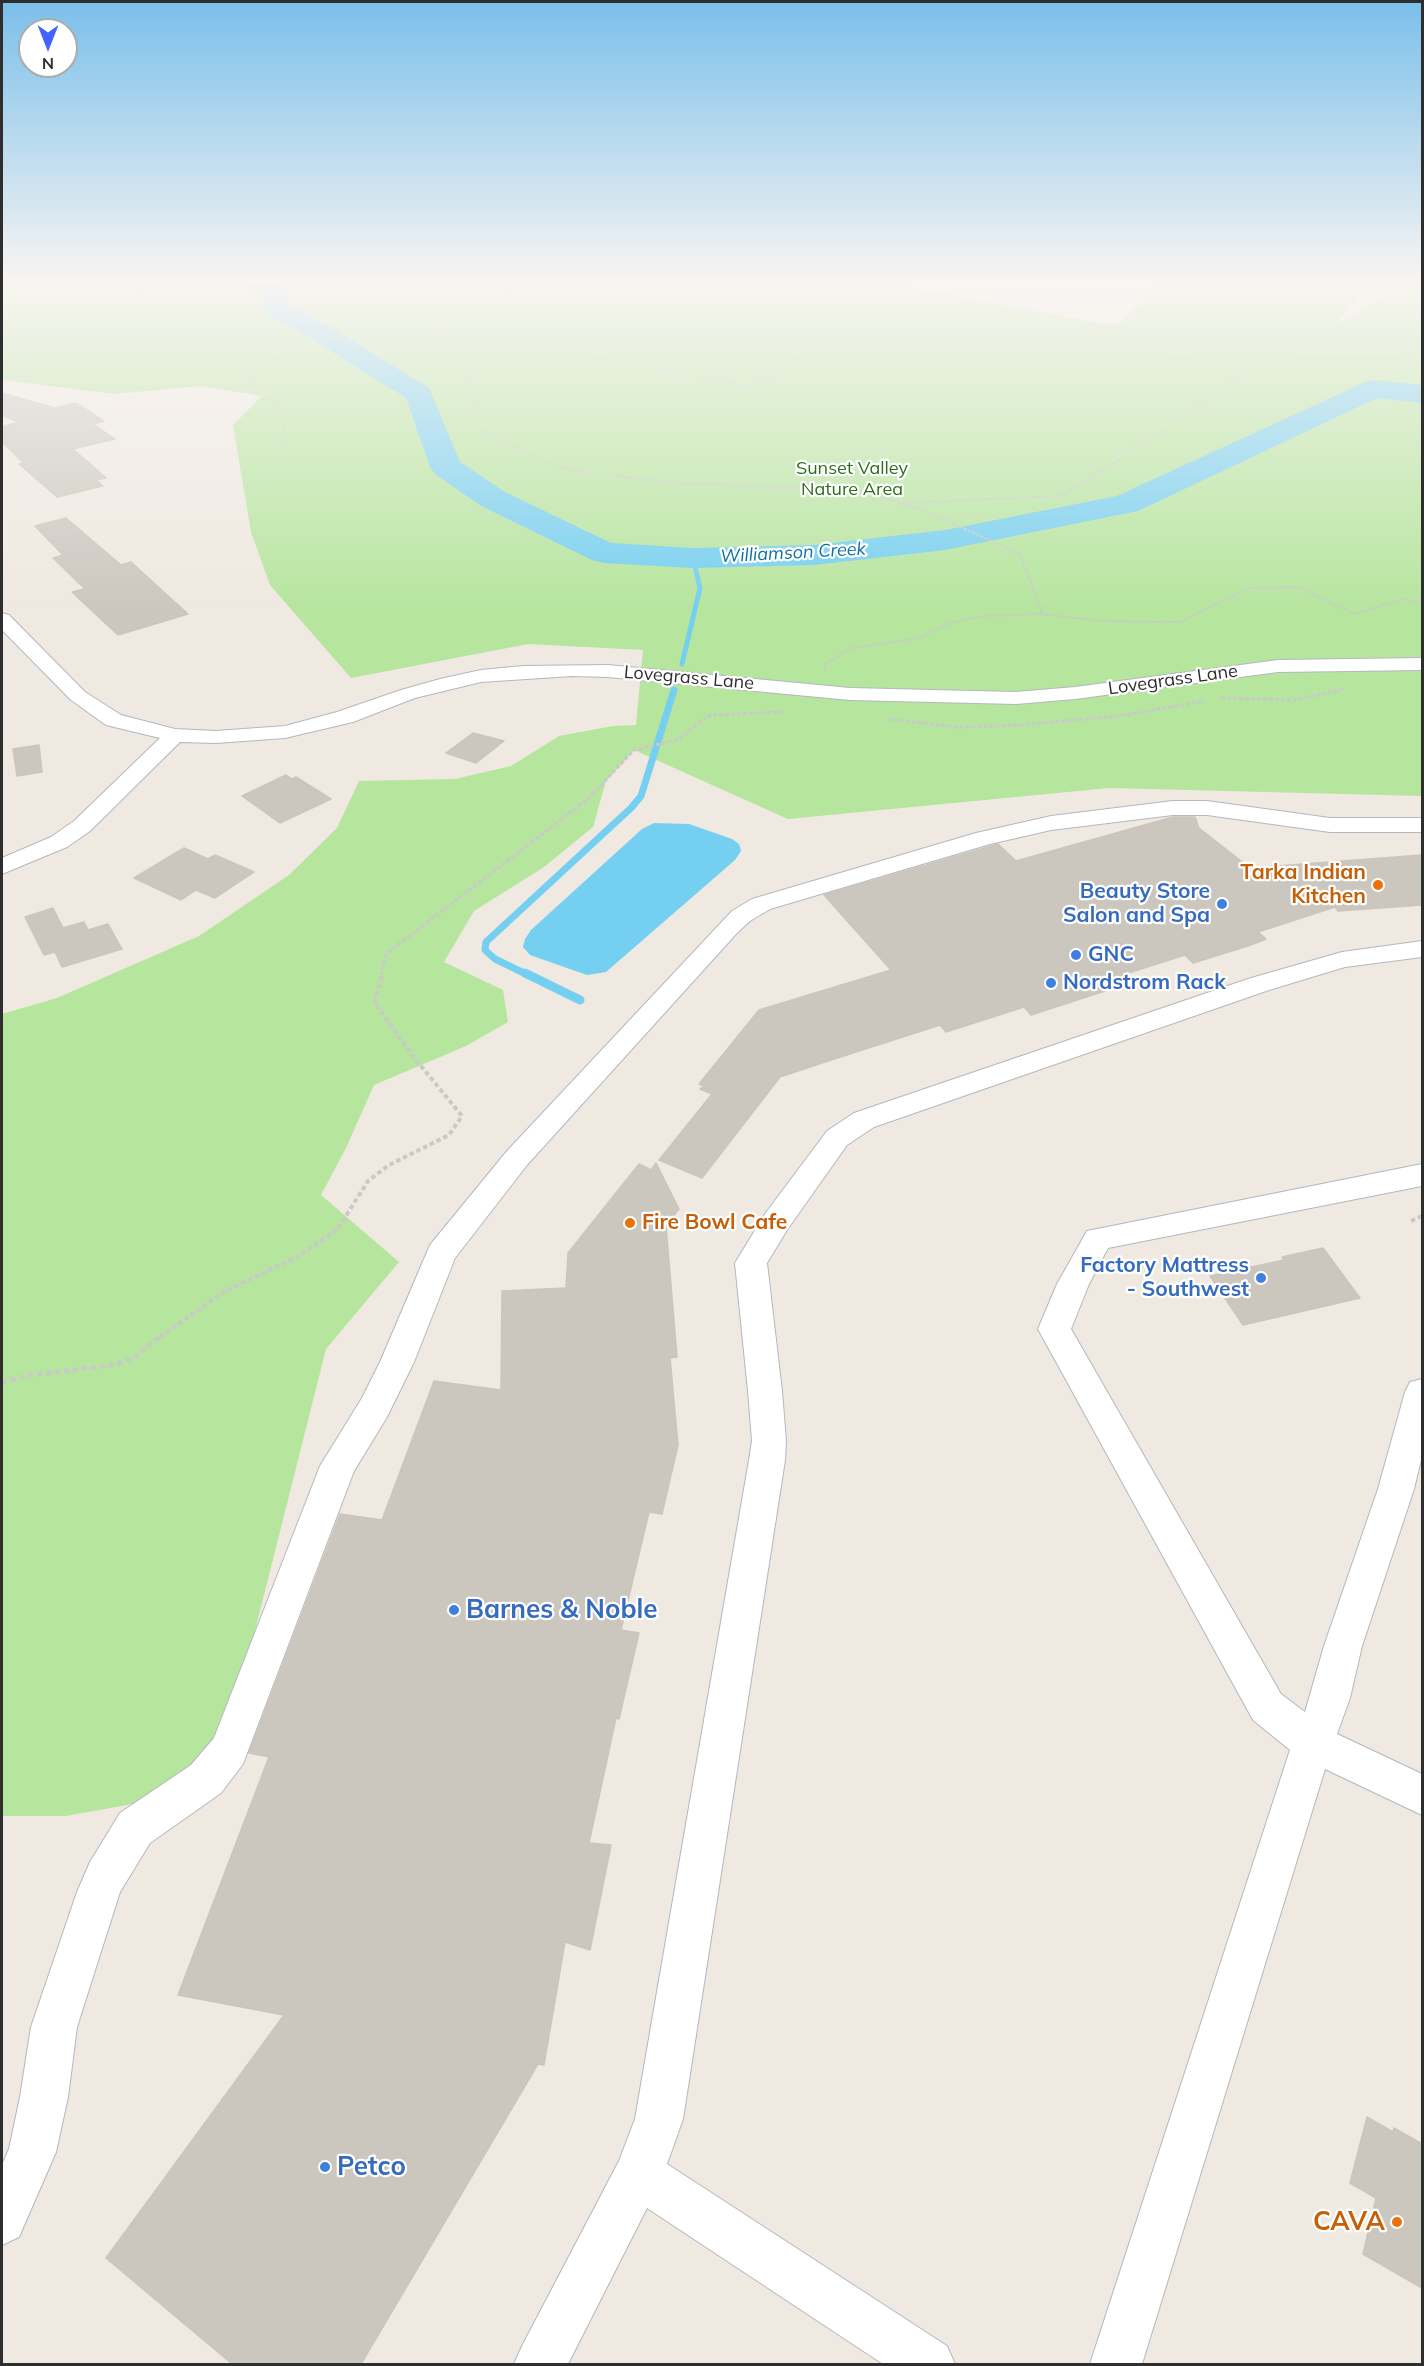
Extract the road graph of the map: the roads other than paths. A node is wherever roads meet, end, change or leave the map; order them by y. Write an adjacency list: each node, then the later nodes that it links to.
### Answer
1 (2, 620): 3 (street, Lovegrass Lane)
2 (1422, 664): 3 (street, Lovegrass Lane)
3 (175, 735): 5 (street)
4 (1422, 825): 12 (street)
5 (2, 867)
6 (1422, 949): 11 (street)
7 (1422, 1175): 9 (street)
8 (1422, 1392): 9 (street)
9 (1313, 1743): 10 (street); 15 (street)
10 (1422, 1795)
11 (639, 2174): 13 (street); 14 (street)
12 (2, 2220)
13 (540, 2364)
14 (929, 2364)
15 (1116, 2364)

